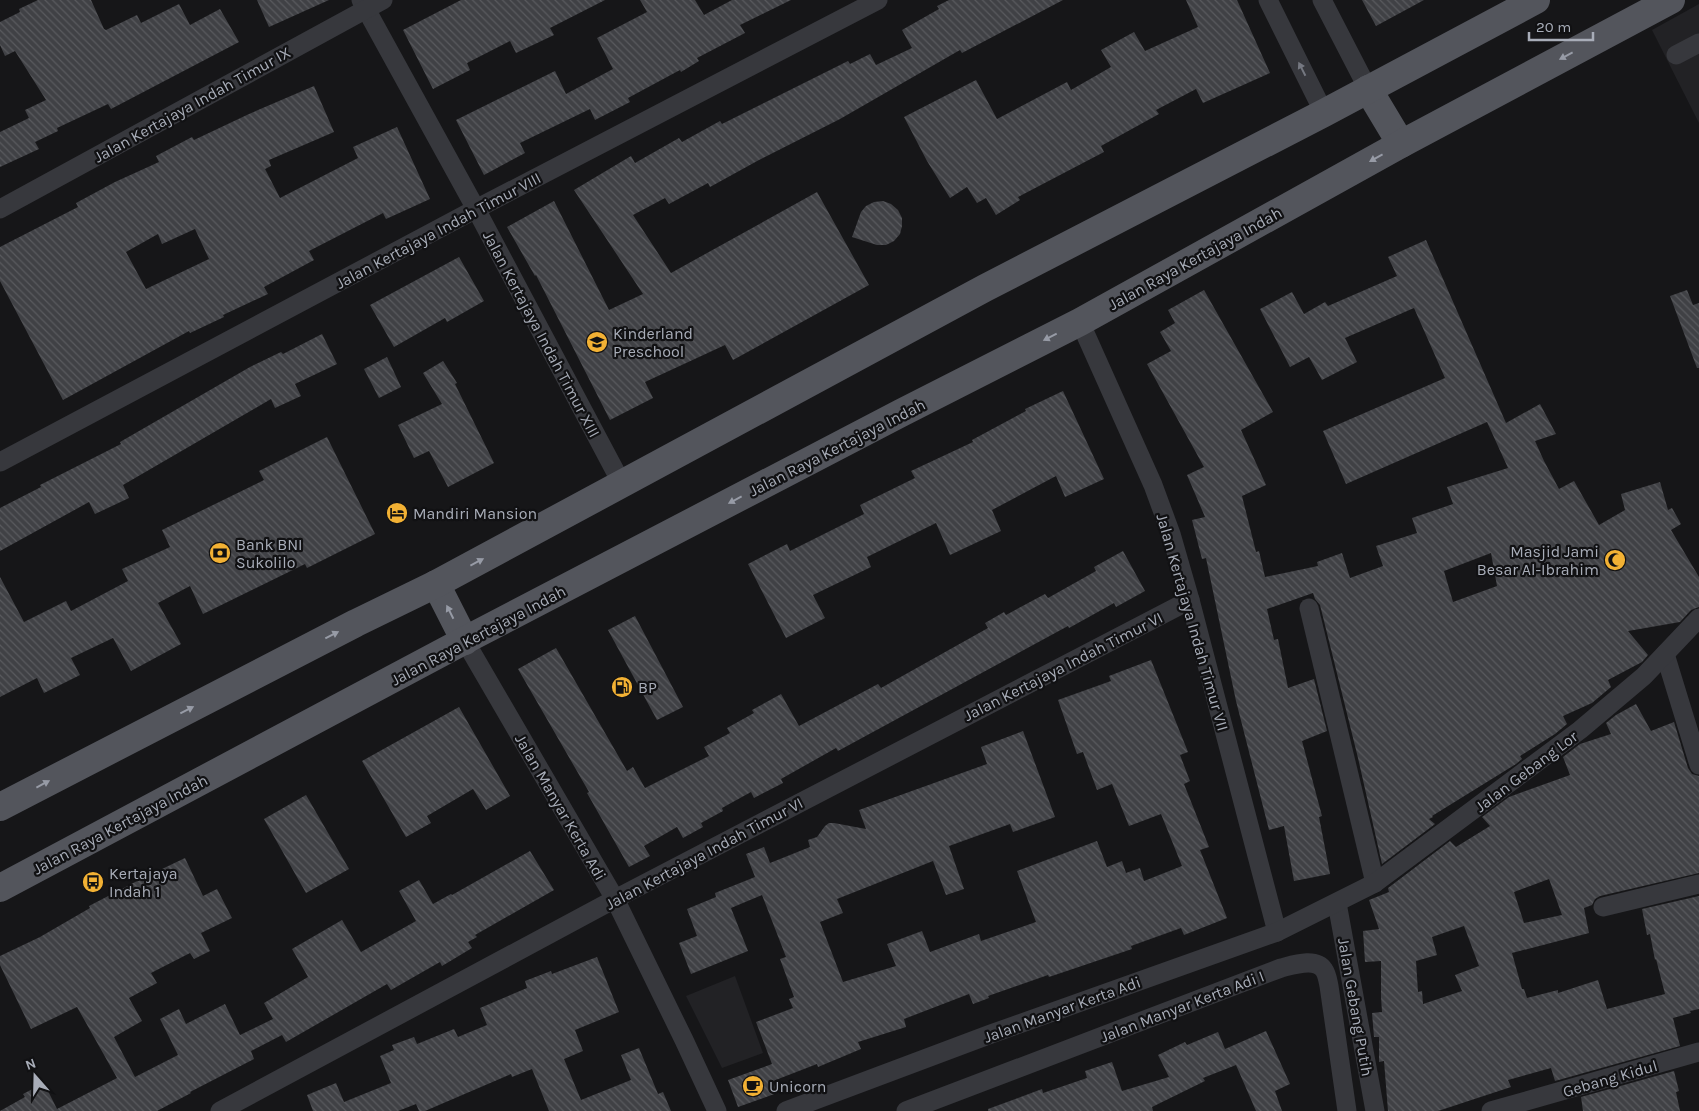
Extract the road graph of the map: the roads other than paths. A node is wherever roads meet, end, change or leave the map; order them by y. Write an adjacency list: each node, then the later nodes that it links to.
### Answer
1 (383, 0): 7 (street, Jalan Kertajaya Indah Timur IX)
2 (878, 0): 14 (street, Jalan Kertajaya Indah Timur VIII)
3 (1268, 0): 11 (street, one-way to 3)
4 (1322, 0): 10 (street)
5 (1536, 0): 10 (main road)
6 (1670, 0): 12 (main road, Jalan Raya Kertajaya Indah, one-way to 12)
7 (363, 5): 13 (street, Jalan Kertajaya Indah Timur IX); 14 (street, Jalan Kertajaya Indah Timur XIII)
8 (1699, 43): 9 (street)
9 (1676, 55)
10 (1368, 89): 11 (main road); 12 (main road)
11 (1324, 113): 17 (main road)
12 (1400, 144): 15 (main road, Jalan Raya Kertajaya Indah, one-way to 15)
13 (0, 208)
14 (476, 209): 16 (street, Jalan Kertajaya Indah Timur VIII); 17 (street, Jalan Kertajaya Indah Timur XIII)
15 (1080, 322): 19 (street, Jalan Kertajaya Indah Timur VII); 22 (main road, Jalan Raya Kertajaya Indah, one-way to 22)
16 (0, 462)
17 (622, 484): 18 (main road, one-way to 17)
18 (436, 584): 22 (main road, one-way to 18); 25 (main road, one-way to 18)
19 (1190, 600): 29 (street, Jalan Kertajaya Indah Timur VI); 32 (street, Jalan Kertajaya Indah Timur VII)
20 (1309, 608): 26 (street)
21 (1699, 618): 23 (street, Jalan Gebang Lor)
22 (465, 641): 28 (main road, Jalan Raya Kertajaya Indah); 29 (street, Jalan Manyar Kerta Adi)
23 (1665, 654): 24 (street); 26 (street, Jalan Gebang Lor)
24 (1699, 765)
25 (0, 807)
26 (1375, 883): 30 (street, Jalan Gebang Lor)
27 (1699, 884): 31 (street)
28 (0, 888)
29 (615, 900): 34 (street, Jalan Kertajaya Indah Timur VI); 35 (street, Jalan Manyar Kerta Adi)
30 (1337, 903): 32 (street, Jalan Manyar Kerta Adi); 39 (street, Jalan Gebang Putih)
31 (1603, 907)
32 (1277, 932): 36 (street, Jalan Manyar Kerta Adi)
33 (1699, 1052): 40 (street, Gebang Kidul)
34 (220, 1111)
35 (717, 1111)
36 (786, 1111)
37 (906, 1111): 38 (street, Jalan Manyar Kerta Adi I)
38 (1347, 1111)
39 (1375, 1111)
40 (1491, 1111)

